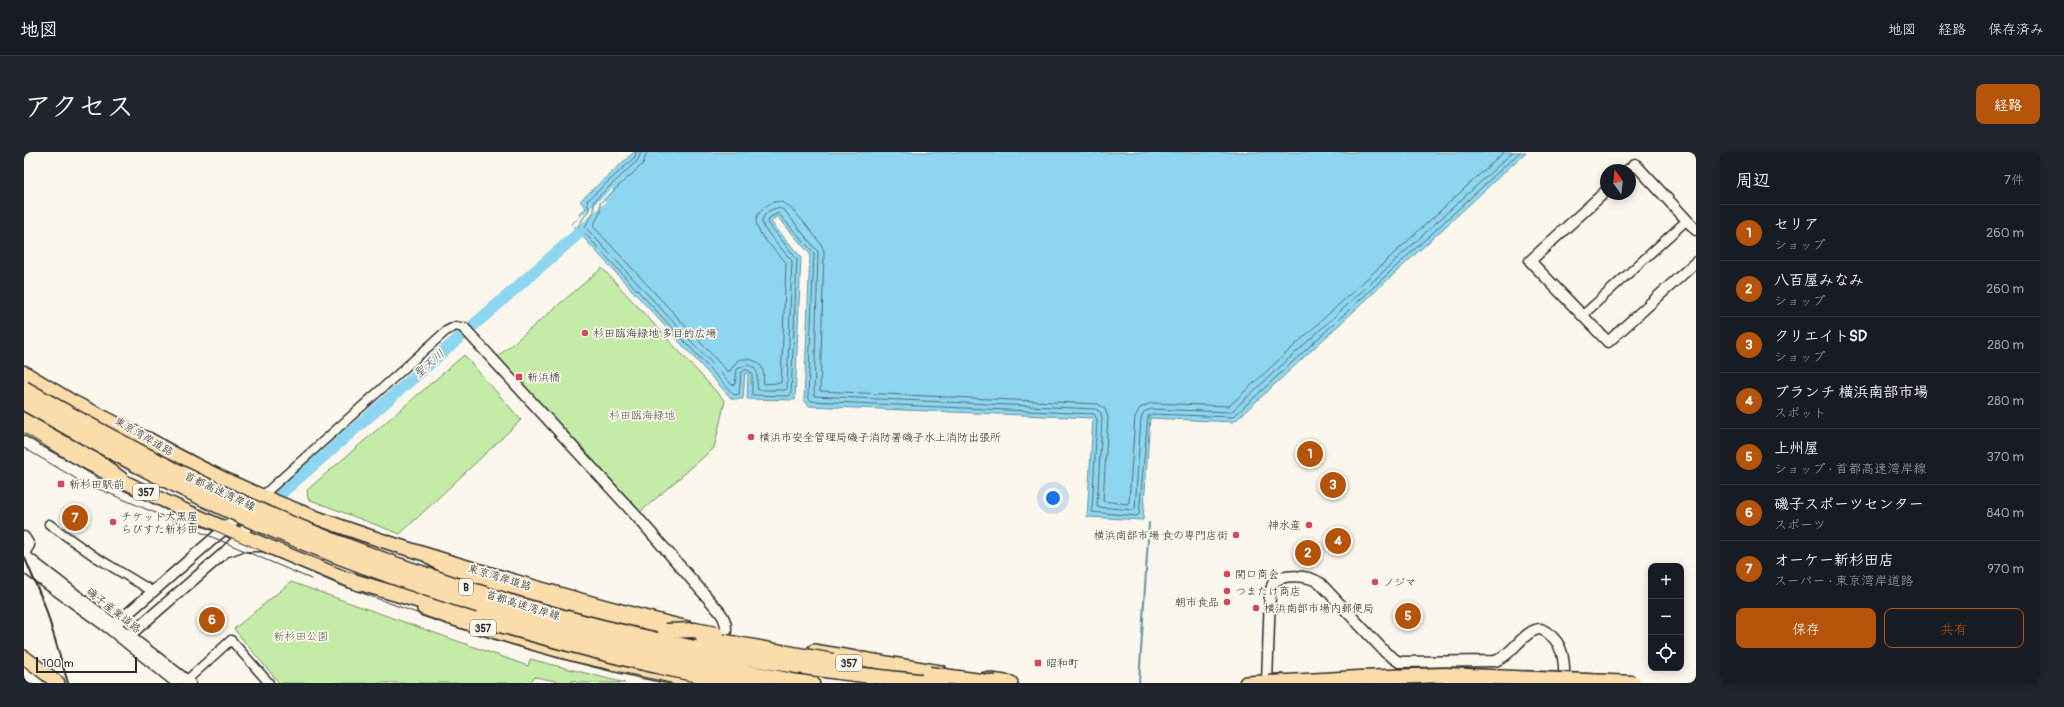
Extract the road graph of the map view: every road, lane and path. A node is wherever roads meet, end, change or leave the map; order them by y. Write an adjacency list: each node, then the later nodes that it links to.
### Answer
1 (1636, 165): 3 (street)
2 (1600, 196): 6 (street)
3 (1687, 220): 4 (street); 6 (street)
4 (1696, 230)
5 (1696, 262): 6 (street)
6 (1582, 316)
7 (464, 328): 16 (street); 29 (street)
8 (24, 366): 14 (highway, 東京湾岸道路 / 357)
9 (24, 373): 14 (highway)
10 (24, 388): 42 (highway, 首都高速湾岸線 / B, bridge)
11 (24, 403): 34 (highway, 首都高速湾岸線 / B, bridge)
12 (24, 416): 15 (highway)
13 (24, 426): 15 (highway, 357)
14 (156, 444): 16 (highway, 東京湾岸道路 / 357)
15 (121, 480): 18 (highway, 357)
16 (260, 497): 18 (street); 19 (street); 24 (highway, 東京湾岸道路 / 357)
17 (49, 524): 27 (street)
18 (225, 529): 19 (highway, 357); 27 (street)
19 (241, 536): 21 (highway, 357); 23 (street)
20 (24, 537): 22 (street)
21 (272, 548): 23 (street); 26 (highway, 357)
22 (24, 554): 28 (street, 磯子産業道路)
23 (223, 554): 30 (street)
24 (430, 556): 29 (highway, 東京湾岸道路 / 357); 43 (highway, 357, bridge)
25 (24, 567): 28 (street, 磯子産業道路)
26 (350, 580): 33 (highway, 357); 34 (highway, B, bridge)
27 (152, 591): 28 (street)
28 (112, 627): 30 (street, 磯子産業道路)
29 (725, 636): 40 (street); 44 (highway, 東京湾岸道路 / 357)
30 (126, 638): 36 (street, 磯子産業道路)
31 (24, 657): 38 (highway)
32 (24, 665): 37 (highway)
33 (669, 680): 40 (highway, 357)
34 (788, 680): 41 (highway, 首都高速湾岸線 / B)
35 (1564, 681): 46 (highway); 46 (street); 47 (highway)
36 (185, 682): 39 (street)
37 (48, 683)
38 (58, 683)
39 (269, 683)
40 (703, 683)
41 (812, 683)
42 (941, 683)
43 (995, 683)
44 (1011, 683)
45 (1246, 683): 46 (highway)
46 (1268, 683): 47 (highway, bridge)
47 (1635, 683)

